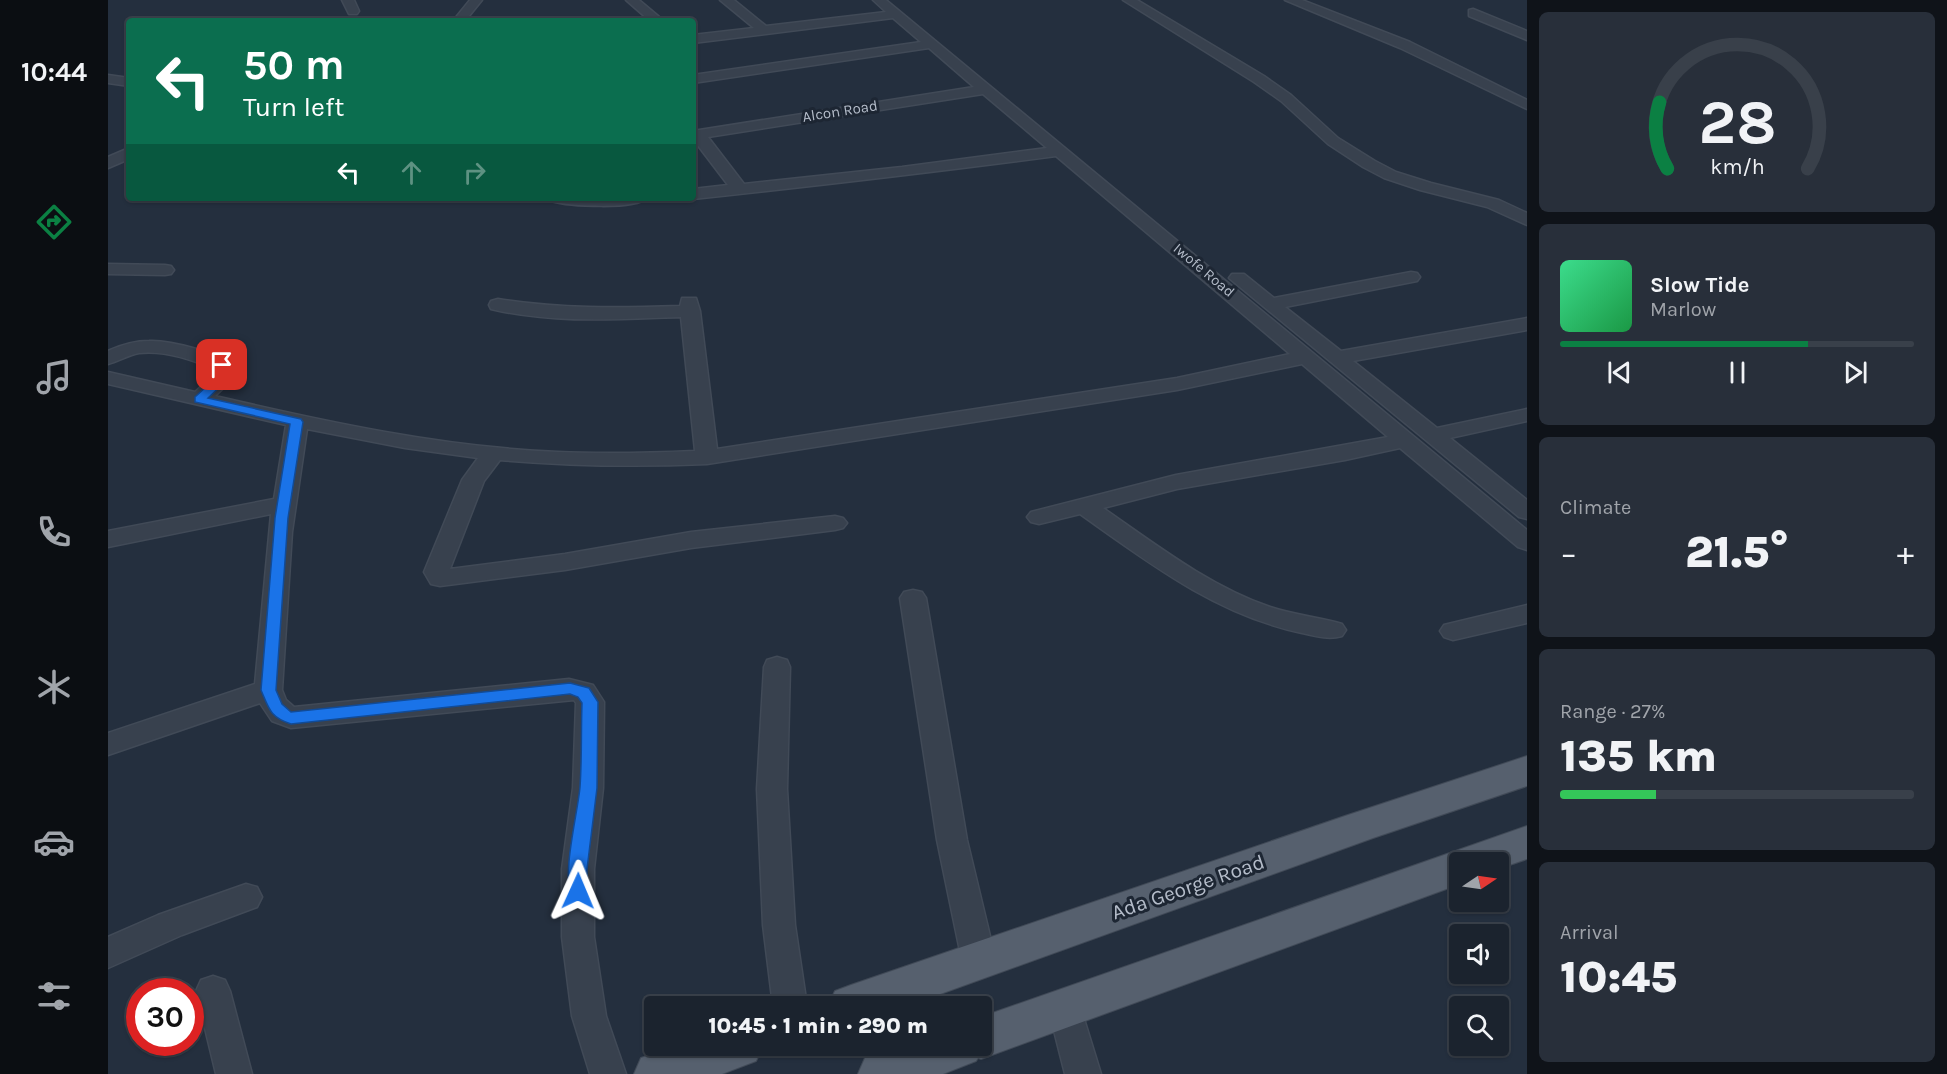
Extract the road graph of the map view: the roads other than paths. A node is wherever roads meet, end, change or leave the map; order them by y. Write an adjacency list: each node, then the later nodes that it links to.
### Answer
1 (476, 0): 9 (street)
2 (632, 0): 10 (street)
3 (726, 0): 11 (street)
4 (879, 0): 7 (street, Iwofe Road)
5 (1129, 0): 29 (street)
6 (1292, 0): 15 (street)
7 (896, 7): 11 (street); 14 (street, Iwofe Road); 33 (street, Iwofe Road)
8 (1473, 13): 12 (street)
9 (461, 18)
10 (654, 18)
11 (763, 30): 13 (street)
12 (1527, 36)
13 (696, 39)
14 (933, 44): 19 (street); 21 (street, Iwofe Road)
15 (1421, 53): 16 (street); 22 (street)
16 (1401, 57)
17 (126, 73): 18 (street)
18 (111, 79): 20 (street)
19 (696, 79)
20 (126, 82)
21 (987, 89): 23 (street, Alcon Road); 24 (street, Iwofe Road)
22 (1527, 105)
23 (696, 135): 25 (street)
24 (1061, 151): 25 (street); 36 (street, Iwofe Road)
25 (740, 190): 26 (street)
26 (696, 194)
27 (576, 201): 28 (street)
28 (596, 201)
29 (1527, 220)
30 (108, 269): 31 (street)
31 (165, 270)
32 (1411, 277): 33 (street)
33 (1269, 303): 38 (street, Iwofe Road)
34 (498, 305): 46 (street)
35 (1527, 324): 38 (street)
36 (1307, 357): 44 (street, Iwofe Road); 46 (street)
37 (108, 358): 40 (street)
38 (1336, 358): 43 (street, Iwofe Road)
39 (108, 378): 40 (street)
40 (200, 399): 42 (street)
41 (1527, 415): 43 (street)
42 (297, 422): 45 (street); 47 (street)
43 (1431, 436): 48 (street, Iwofe Road)
44 (1405, 440): 49 (street); 53 (street, Iwofe Road)
45 (494, 453): 46 (street); 51 (street)
46 (707, 457)
47 (283, 504): 52 (street); 59 (street)
48 (1523, 504)
49 (1083, 505): 50 (street); 56 (street)
50 (1039, 517)
51 (835, 523)
52 (108, 539)
53 (1527, 542)
54 (913, 598): 67 (street)
55 (1527, 614): 57 (street)
56 (1333, 630)
57 (1453, 631)
58 (777, 667): 69 (street)
59 (268, 690): 60 (street); 76 (street)
60 (108, 744)
61 (1527, 771): 67 (main road, Ada George Road)
62 (1527, 842): 63 (main road)
63 (1499, 852)
64 (1449, 870): 71 (main road)
65 (246, 897): 66 (street)
66 (108, 953)
67 (979, 961): 70 (main road, Ada George Road)
68 (213, 991): 75 (street)
69 (789, 996)
70 (879, 996)
71 (1065, 1007): 72 (main road); 79 (street)
72 (992, 1034)
73 (711, 1056): 77 (main road)
74 (932, 1056): 78 (main road)
75 (234, 1074)
76 (608, 1074)
77 (658, 1074)
78 (882, 1074)
79 (1083, 1074)

